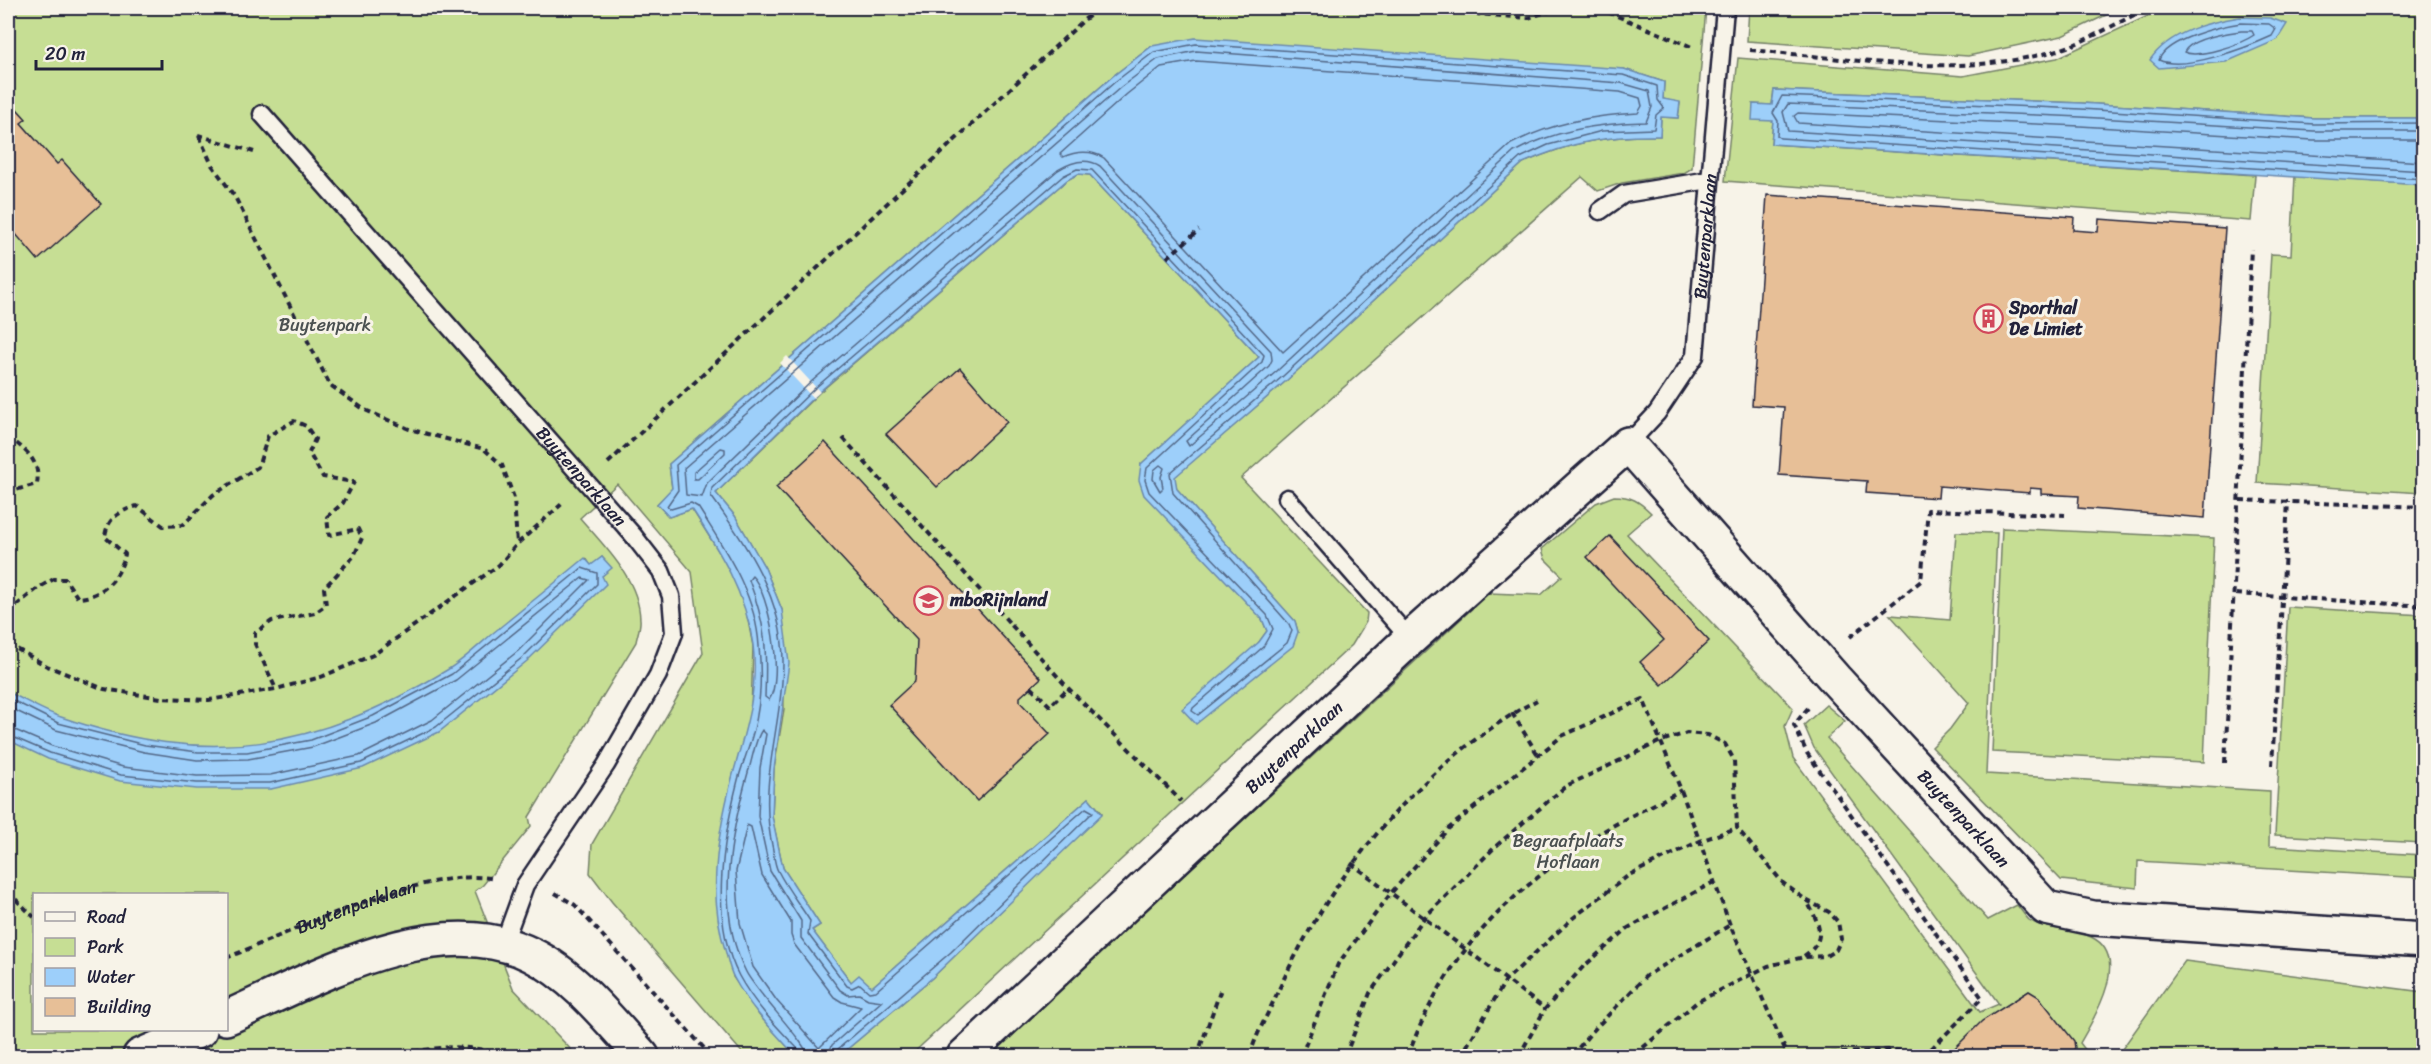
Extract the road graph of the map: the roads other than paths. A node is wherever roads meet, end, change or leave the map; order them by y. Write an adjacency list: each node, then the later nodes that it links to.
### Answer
1 (1725, 8): 3 (lane, Buytenparklaan)
2 (262, 114): 9 (lane, Buytenparklaan)
3 (1709, 180): 4 (lane); 5 (lane, Buytenparklaan)
4 (1600, 211)
5 (1628, 444): 7 (street, Buytenparklaan); 8 (street, Buytenparklaan)
6 (1287, 498): 7 (lane)
7 (1410, 639): 14 (street, Buytenparklaan)
8 (2424, 940)
9 (502, 945): 10 (street); 13 (street)
10 (228, 1017)
11 (196, 1031): 12 (street)
12 (140, 1056)
13 (642, 1056)
14 (964, 1056)

